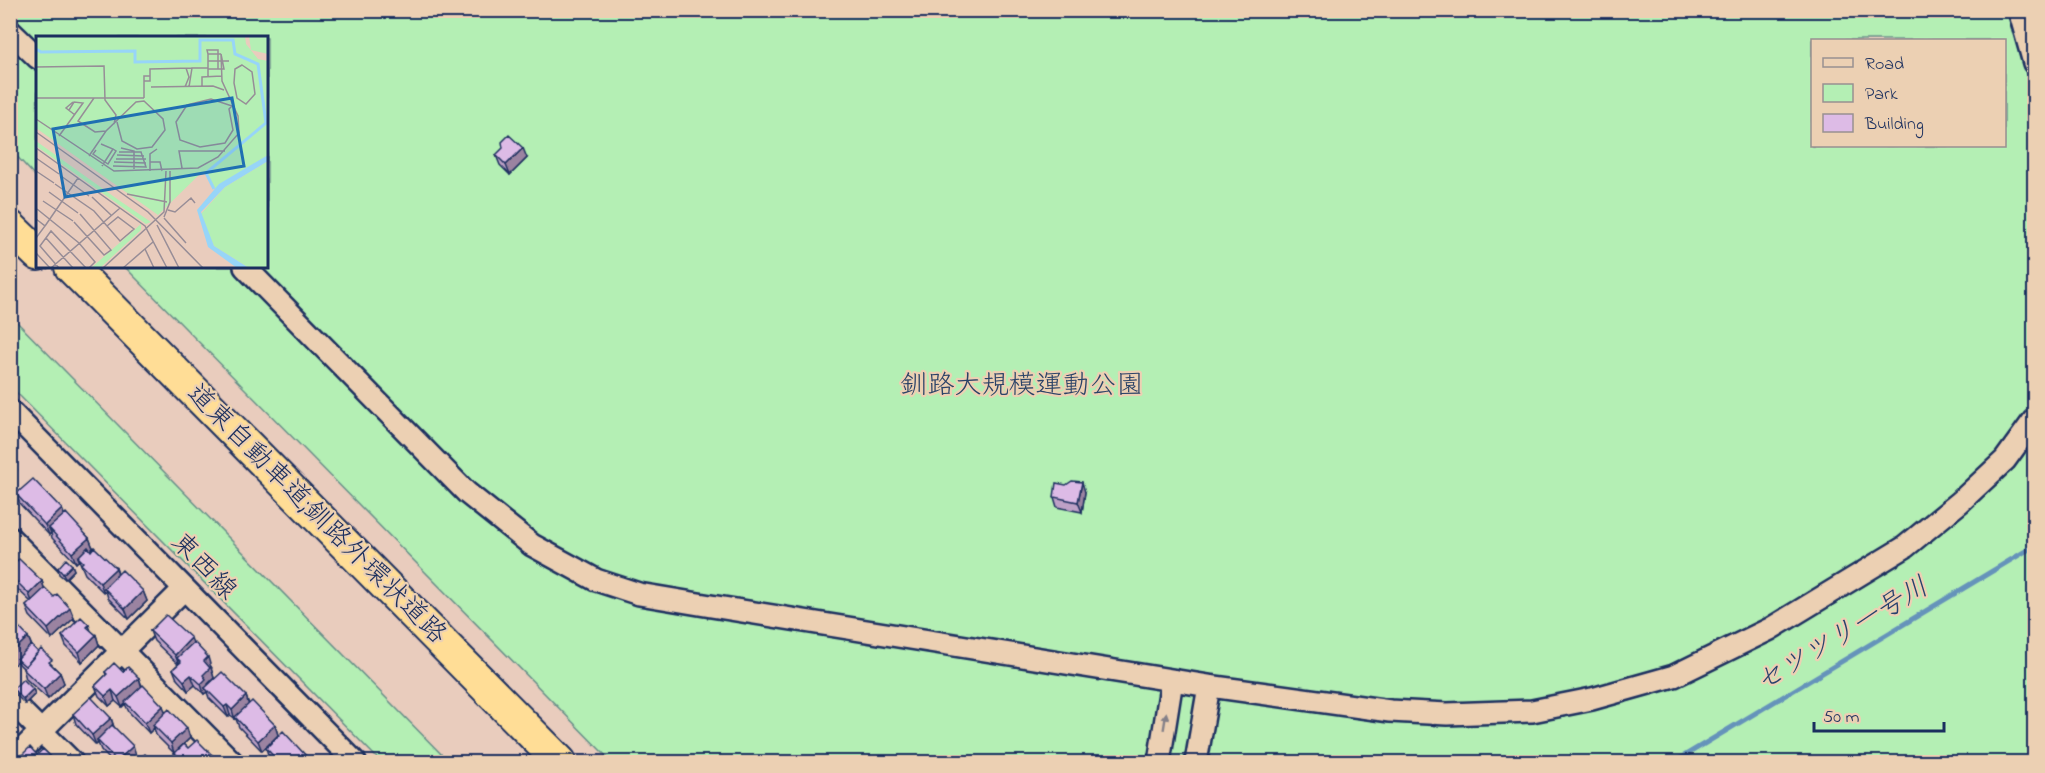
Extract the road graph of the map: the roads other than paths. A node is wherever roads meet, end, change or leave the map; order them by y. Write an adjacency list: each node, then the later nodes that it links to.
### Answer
1 (2019, 10): 4 (street)
2 (10, 31): 3 (street)
3 (36, 56)
4 (2034, 63)
5 (10, 206): 7 (highway)
6 (10, 226): 8 (highway)
7 (36, 231)
8 (36, 252)
9 (51, 268): 26 (highway, 道東自動車道;釧路外環状道路)
10 (72, 268): 19 (highway, 道東自動車道;釧路外環状道路)
11 (246, 268): 17 (street)
12 (10, 411): 15 (street, 東西線)
13 (2034, 420): 18 (street)
14 (10, 538): 16 (street)
15 (184, 589): 16 (street); 25 (street, 東西線)
16 (123, 652): 21 (street); 24 (street)
17 (1172, 680): 18 (street); 29 (street, one-way to 17)
18 (1209, 687): 30 (street)
19 (492, 692): 27 (highway, 道東自動車道;釧路外環状道路); 28 (highway)
20 (10, 700): 21 (street)
21 (42, 731): 22 (street); 23 (street)
22 (10, 762)
23 (72, 762)
24 (232, 762)
25 (355, 762)
26 (538, 762)
27 (560, 762)
28 (575, 762)
29 (1159, 762)
30 (1196, 762)

